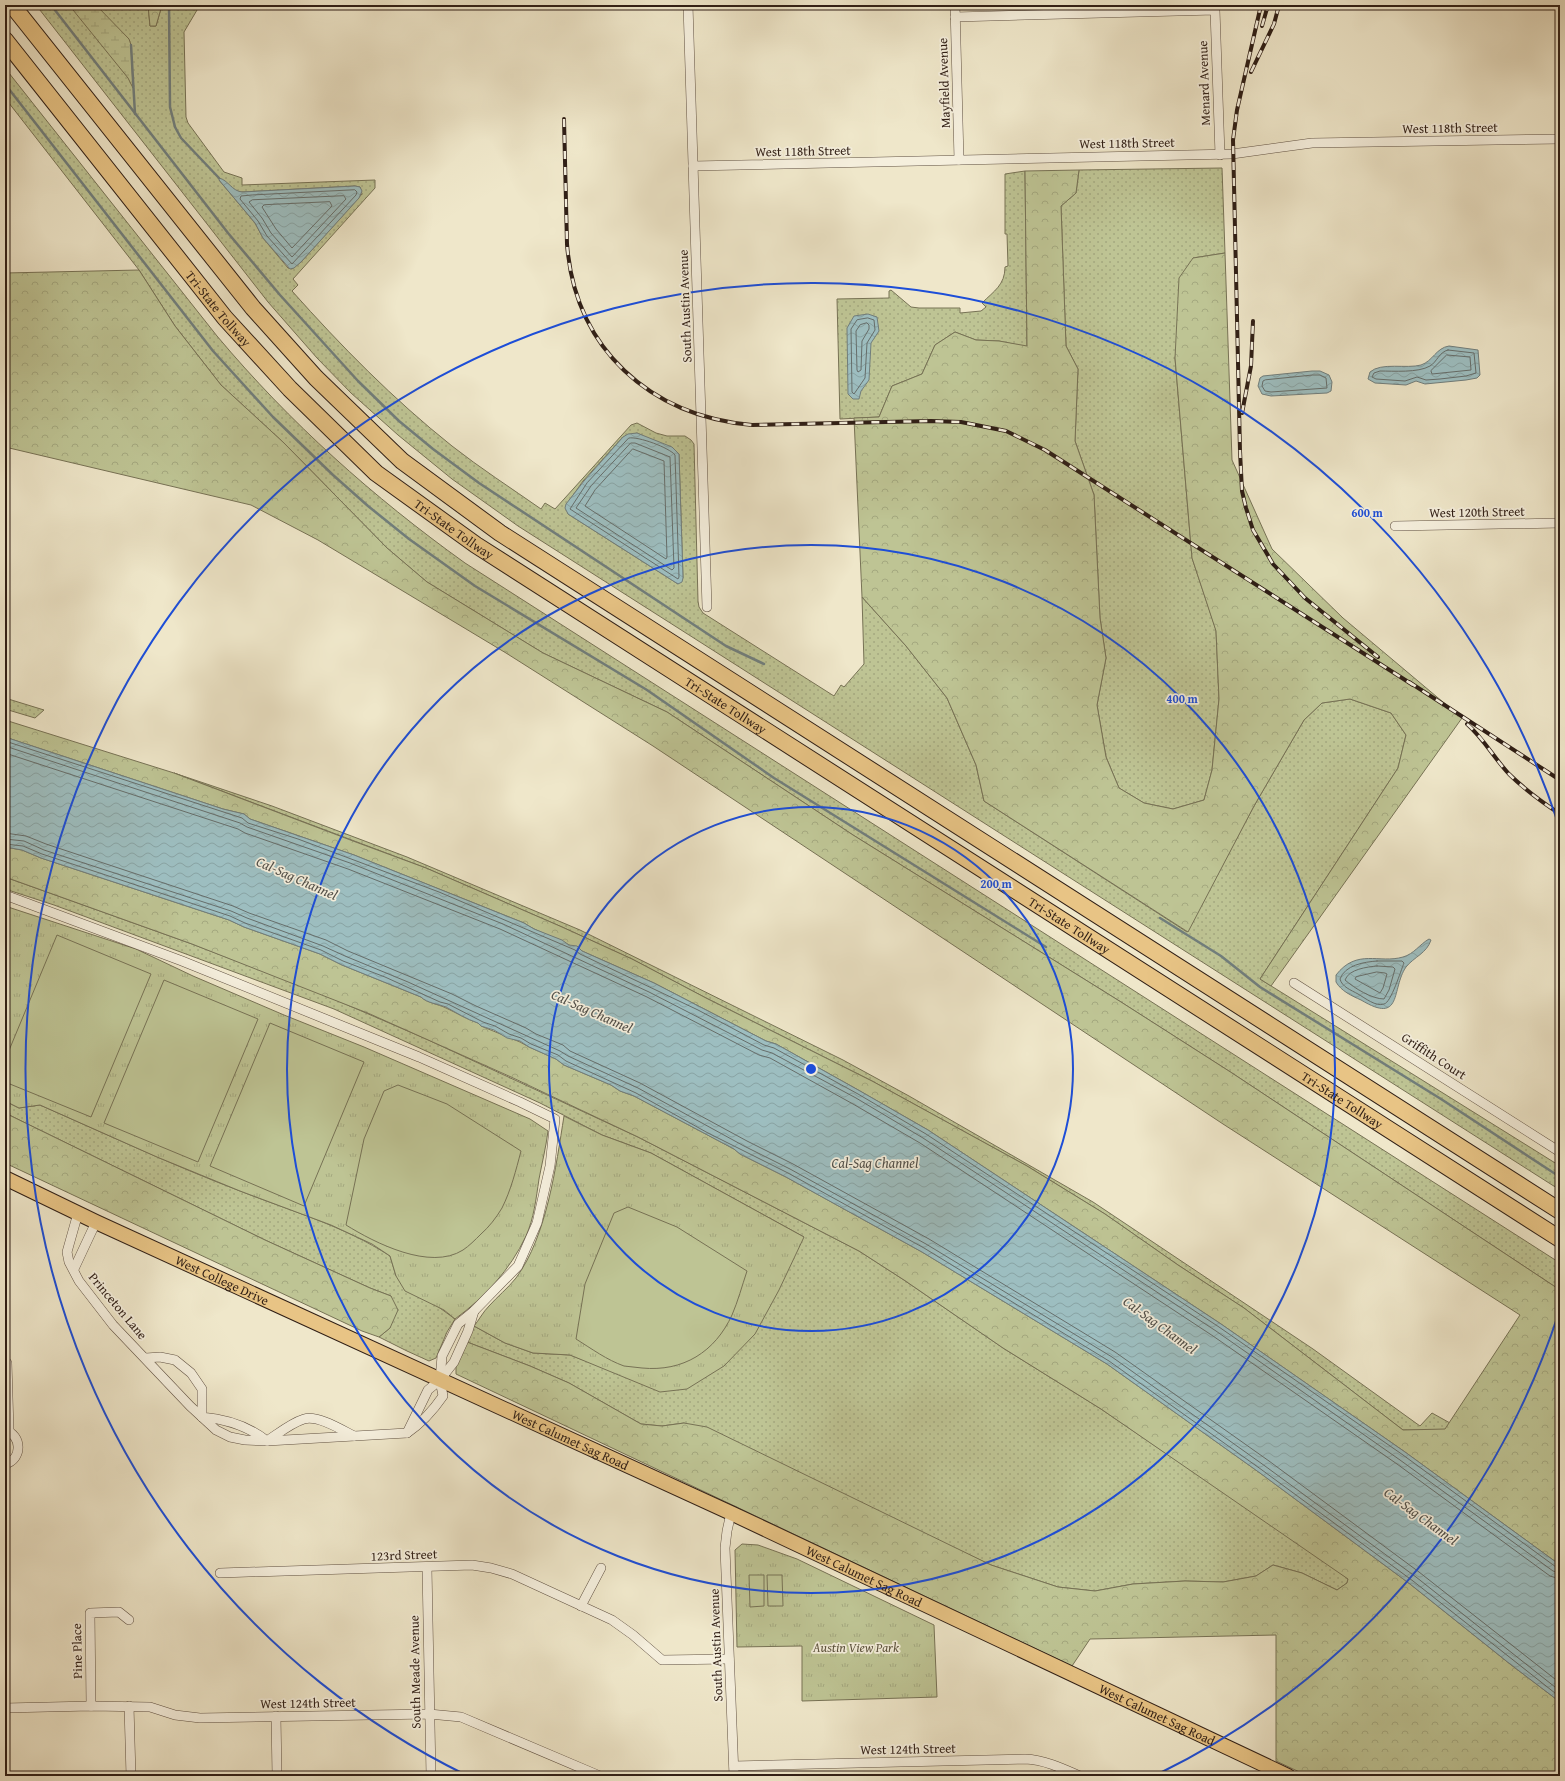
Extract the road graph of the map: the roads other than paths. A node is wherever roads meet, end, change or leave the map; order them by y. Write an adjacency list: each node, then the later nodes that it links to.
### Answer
1 (12, 5): 17 (highway, Tri-State Tollway)
2 (688, 5): 9 (street, South Austin Avenue)
3 (955, 5): 4 (street, Mayfield Avenue)
4 (955, 17): 7 (street, Menard Avenue); 8 (street, Mayfield Avenue)
5 (5, 40): 20 (highway, Tri-State Tollway)
6 (1560, 139): 7 (street, West 118th Street)
7 (1220, 154): 8 (street, West 118th Street)
8 (959, 160): 9 (street, West 118th Street)
9 (693, 166): 12 (street, South Austin Avenue)
10 (1560, 523): 11 (street, West 120th Street)
11 (1395, 526)
12 (707, 607)
13 (5, 896): 22 (street, Princeton Lane)
14 (1294, 983): 15 (street, Griffith Court)
15 (1560, 1152)
16 (5, 1178): 18 (main road, West College Drive)
17 (1560, 1210)
18 (78, 1213): 19 (main road, West College Drive); 21 (street, Princeton Lane)
19 (96, 1222): 21 (street, Princeton Lane); 25 (main road, West College Drive)
20 (1560, 1239)
21 (74, 1269): 23 (street, Princeton Lane)
22 (474, 1311): 25 (street); 25 (street, Princeton Lane)
23 (146, 1358): 26 (street, Princeton Lane); 26 (street, Princeton Lane)
24 (6, 1362): 27 (street)
25 (440, 1380): 28 (street); 28 (street, Princeton Lane); 32 (main road, West Calumet Sag Road)
26 (202, 1417): 30 (street); 30 (street, Princeton Lane)
27 (7, 1430): 31 (street)
28 (406, 1433): 29 (street, Princeton Lane)
29 (354, 1436): 30 (street, Princeton Lane); 30 (street)
30 (267, 1441)
31 (5, 1464)
32 (731, 1513): 38 (street, South Austin Avenue); 46 (main road, West Calumet Sag Road)
33 (427, 1568): 35 (street, 123rd Street); 36 (street, 123rd Street); 42 (street, South Meade Avenue)
34 (601, 1568): 36 (street)
35 (220, 1573)
36 (581, 1606): 38 (street, 123rd Street)
37 (129, 1620): 39 (street, Pine Place)
38 (728, 1659): 44 (street, South Austin Avenue)
39 (91, 1706): 40 (street, West 124th Street); 41 (street, West 124th Street)
40 (129, 1706): 43 (street, West 124th Street); 47 (street)
41 (5, 1708)
42 (429, 1714): 43 (street, West 124th Street); 45 (street, West 124th Street); 49 (street, South Meade Avenue)
43 (276, 1716): 48 (street)
44 (734, 1766): 51 (street, South Austin Avenue); 52 (street, West 124th Street)
45 (583, 1772): 50 (street, West 124th Street)
46 (1273, 1773): 53 (main road, West Calumet Sag Road)
47 (131, 1776)
48 (277, 1776)
49 (431, 1776)
50 (600, 1776)
51 (734, 1776)
52 (1080, 1776)
53 (1288, 1776)

